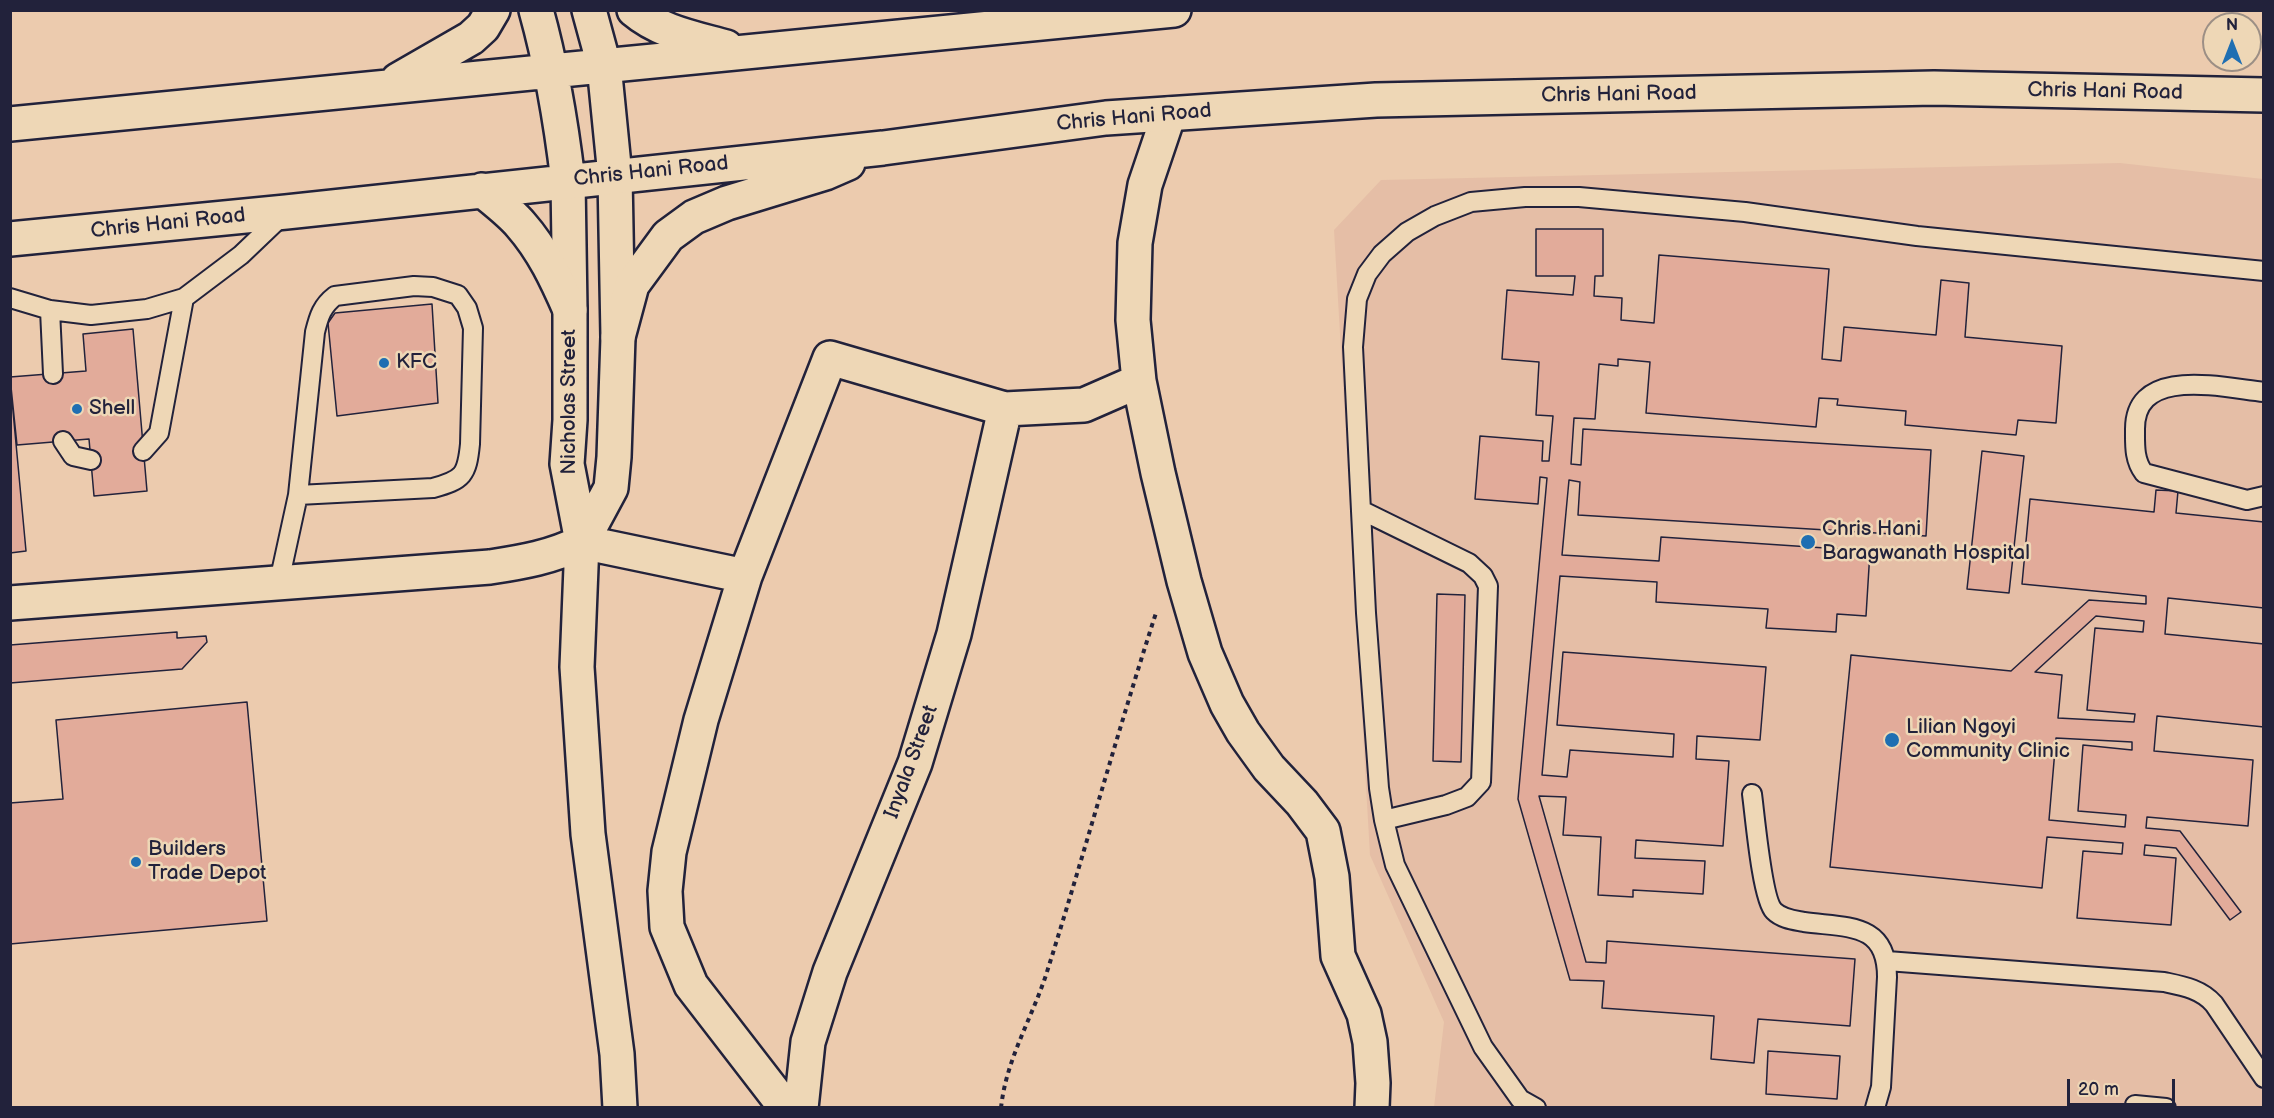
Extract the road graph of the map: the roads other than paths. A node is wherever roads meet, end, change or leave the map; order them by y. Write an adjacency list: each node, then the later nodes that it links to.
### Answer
1 (493, 10): 9 (street)
2 (536, 10): 8 (street, Nicholas Street)
3 (589, 10): 7 (street, Nicholas Street)
4 (634, 10): 6 (street)
5 (1174, 10): 6 (street)
6 (751, 53): 7 (street)
7 (604, 65): 8 (street); 14 (street, Nicholas Street)
8 (552, 71): 9 (street); 15 (street, Nicholas Street)
9 (386, 87): 12 (street)
10 (2264, 95): 11 (street, Chris Hani Road)
11 (1169, 114): 13 (street, Chris Hani Road); 26 (street)
12 (10, 124)
13 (883, 148): 14 (street, Chris Hani Road); 24 (street)
14 (615, 176): 15 (street, Chris Hani Road); 24 (street, Nicholas Street)
15 (568, 181): 16 (street, Chris Hani Road); 23 (street, Nicholas Street)
16 (482, 190): 17 (street, Chris Hani Road); 23 (street)
17 (286, 212): 18 (street, Chris Hani Road); 21 (lane)
18 (10, 239)
19 (2264, 271): 34 (lane)
20 (10, 298): 22 (lane)
21 (184, 298): 22 (lane); 30 (lane)
22 (50, 310): 25 (lane)
23 (570, 310): 35 (street, Nicholas Street)
24 (618, 337): 35 (street, Nicholas Street)
25 (53, 374)
26 (1139, 381): 28 (street); 47 (street)
27 (2264, 392): 33 (lane)
28 (1005, 410): 36 (street); 46 (street, Inyala Street)
29 (63, 441): 31 (lane)
30 (143, 451)
31 (91, 460)
32 (298, 495): 32 (lane); 37 (lane)
33 (2264, 496)
34 (1361, 510): 40 (lane); 40 (lane)
35 (582, 542): 36 (street); 37 (street); 44 (street)
36 (745, 576): 45 (street)
37 (279, 582): 38 (street)
38 (10, 603)
39 (1752, 794): 41 (lane)
40 (1384, 820): 48 (lane)
41 (1887, 961): 42 (lane); 49 (lane)
42 (2264, 1078)
43 (2135, 1105): 50 (lane)
44 (620, 1107)
45 (786, 1107)
46 (801, 1107)
47 (1372, 1107)
48 (1536, 1107)
49 (1875, 1107)
50 (2166, 1107)

